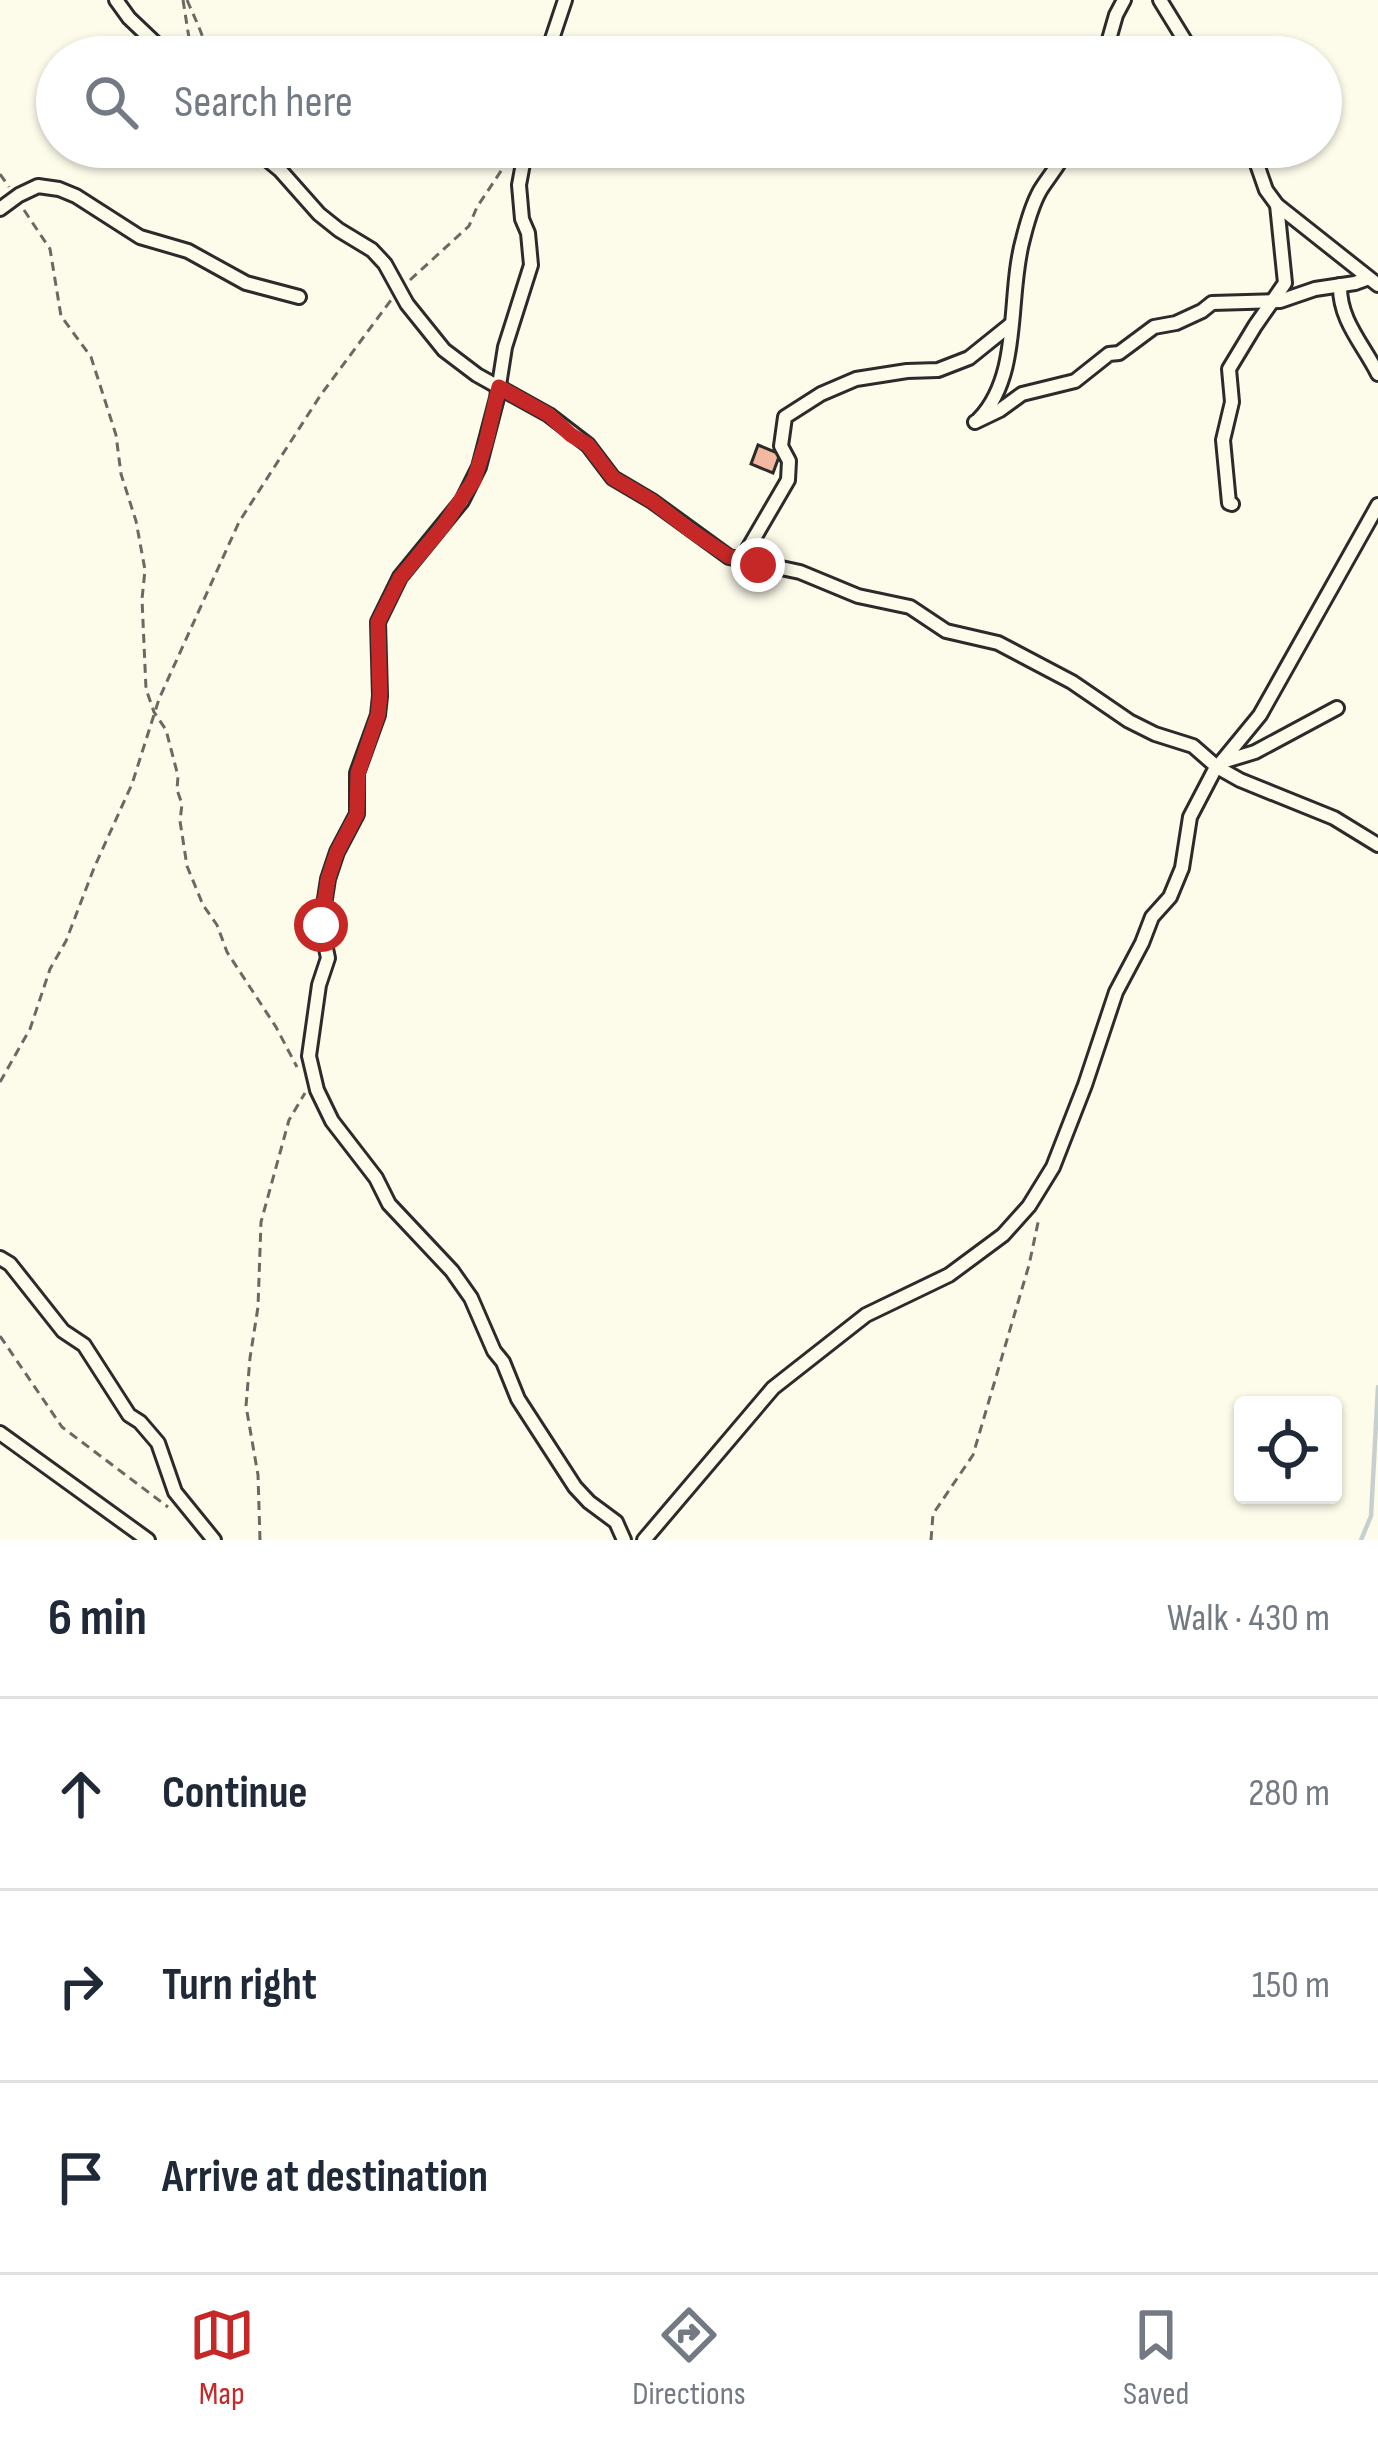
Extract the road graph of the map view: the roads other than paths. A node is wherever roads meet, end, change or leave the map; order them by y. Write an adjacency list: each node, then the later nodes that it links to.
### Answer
1 (116, 0): 5 (street)
2 (565, 0): 6 (street)
3 (1124, 0): 7 (street)
4 (1160, 0): 8 (street)
5 (148, 36)
6 (553, 36)
7 (1110, 36)
8 (1182, 36)
9 (278, 168): 21 (street)
10 (522, 168): 21 (street)
11 (1055, 168): 19 (street)
12 (1258, 168): 13 (street)
13 (1276, 205): 15 (street); 18 (street)
14 (0, 209): 17 (street)
15 (1372, 282): 16 (street)
16 (1340, 285): 18 (street); 20 (street)
17 (299, 297)
18 (1273, 302): 19 (street); 22 (street)
19 (1010, 325): 24 (street)
20 (1378, 374)
21 (499, 387): 24 (street); 32 (street)
22 (1232, 504)
23 (1378, 505): 26 (street)
24 (742, 559): 26 (street)
25 (1337, 708): 26 (street)
26 (1219, 764): 27 (street); 33 (street)
27 (1378, 845)
28 (0, 1258): 31 (street)
29 (0, 1433): 30 (street)
30 (148, 1540)
31 (214, 1540)
32 (623, 1540)
33 (644, 1540)

